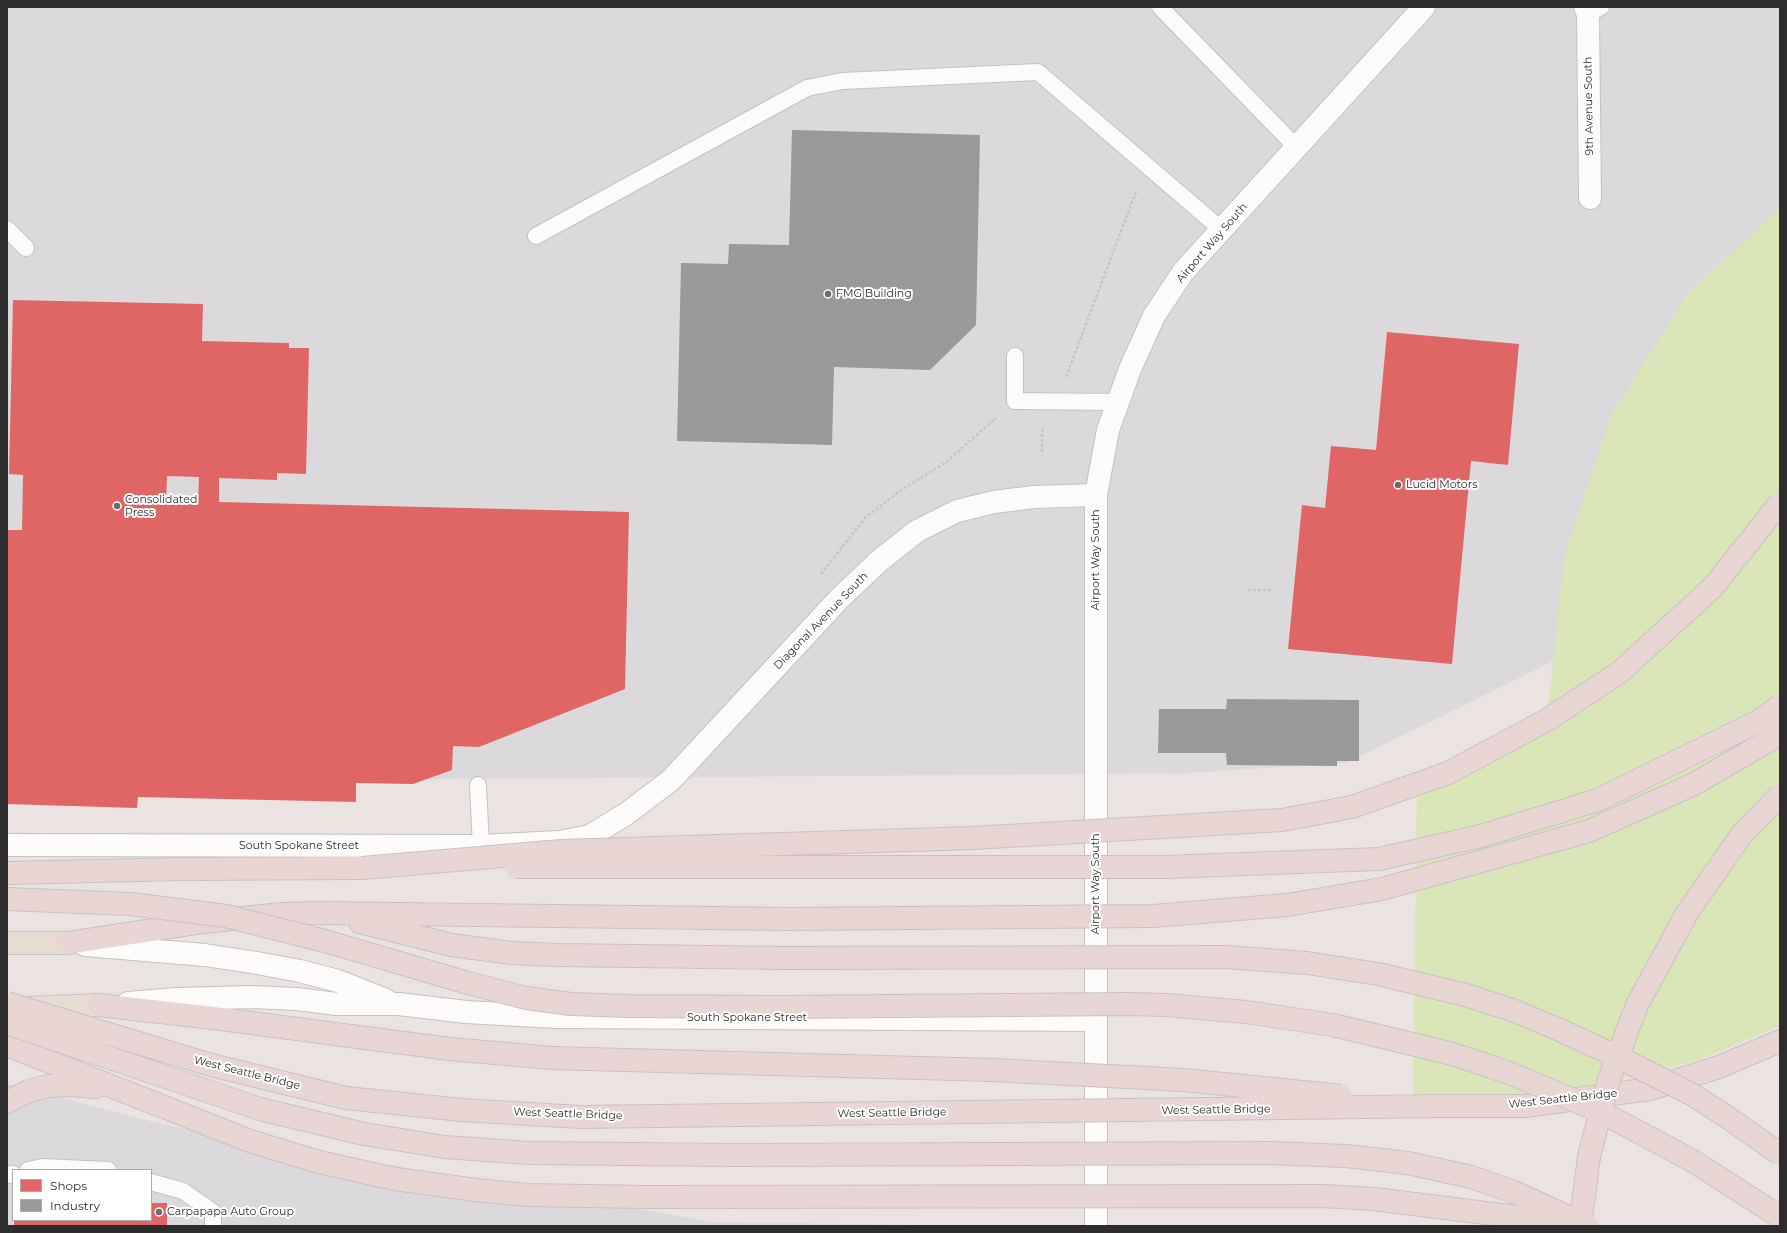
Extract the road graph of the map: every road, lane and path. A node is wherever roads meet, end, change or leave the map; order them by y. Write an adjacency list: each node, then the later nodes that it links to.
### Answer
1 (1160, 7): 4 (lane)
2 (1424, 7): 4 (main road, Airport Way South)
3 (1591, 9): 6 (main road, 9th Avenue South)
4 (1297, 148): 8 (main road, Airport Way South)
5 (1146, 165): 8 (lane); 9 (lane); 13 (path)
6 (1590, 198)
7 (7, 229): 10 (lane)
8 (1222, 230): 14 (main road, Airport Way South)
9 (536, 236)
10 (26, 248)
11 (1015, 356): 12 (lane)
12 (1015, 401): 13 (lane); 15 (path)
13 (1055, 401): 14 (lane); 16 (path)
14 (1118, 402): 17 (main road, Airport Way South)
15 (964, 448)
16 (1042, 452)
17 (1096, 495): 25 (main road, Diagonal Avenue South); 38 (main road, Airport Way South)
18 (1780, 503): 28 (highway, bridge)
19 (1248, 590): 20 (path)
20 (1273, 590)
21 (1780, 706): 28 (highway, bridge)
22 (1780, 732): 31 (highway, bridge)
23 (478, 784): 27 (lane)
24 (1780, 795): 54 (highway, bridge)
25 (590, 836): 27 (main road, South Spokane Street)
26 (7, 845): 27 (main road, South Spokane Street)
27 (480, 846)
28 (362, 868): 29 (highway)
29 (7, 873)
30 (7, 899): 51 (highway, bridge)
31 (320, 913): 33 (highway); 47 (highway, bridge)
32 (7, 943): 33 (main road, South Spokane Street)
33 (67, 943): 35 (main road, South Spokane Street)
34 (7, 1003): 46 (highway, West Seattle Bridge, bridge)
35 (399, 1004): 36 (main road, South Spokane Street); 38 (main road, South Spokane Street)
36 (99, 1005): 37 (main road, South Spokane Street); 46 (highway, bridge)
37 (7, 1009)
38 (1096, 1020): 53 (main road, Airport Way South)
39 (7, 1023): 55 (highway, bridge)
40 (1780, 1024): 43 (highway)
41 (1780, 1041): 43 (highway, West Seattle Bridge)
42 (7, 1045): 44 (highway)
43 (1719, 1067): 46 (highway, West Seattle Bridge, bridge)
44 (116, 1089): 45 (highway); 54 (highway, bridge)
45 (7, 1102)
46 (1441, 1106)
47 (1780, 1154)
48 (32, 1169): 49 (lane)
49 (92, 1169)
50 (152, 1182): 52 (lane)
51 (1780, 1217)
52 (213, 1226)
53 (1096, 1226)
54 (1580, 1226)
55 (1588, 1226)

